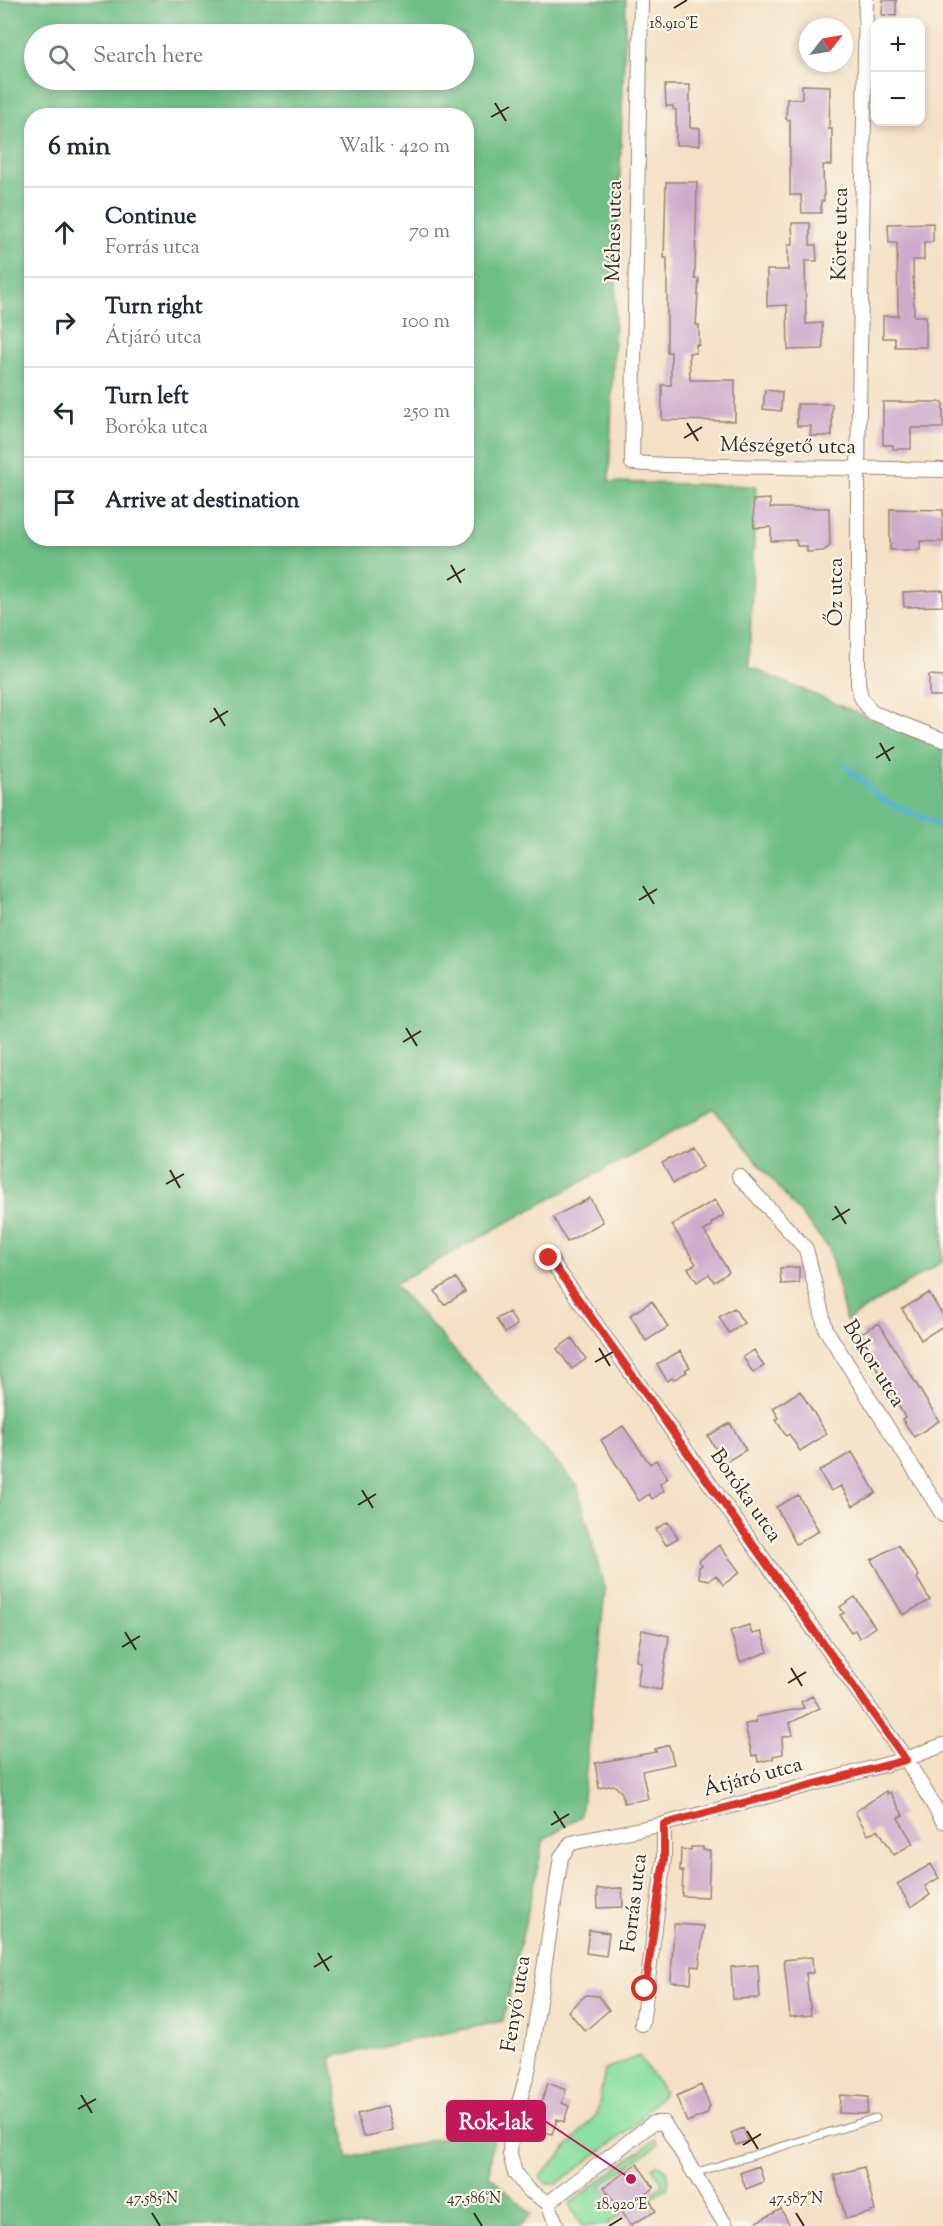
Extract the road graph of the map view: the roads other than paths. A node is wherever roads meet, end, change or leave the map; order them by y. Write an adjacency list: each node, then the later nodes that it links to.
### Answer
1 (641, 0): 3 (street, Méhes utca)
2 (866, 0): 4 (street, Körte utca)
3 (632, 463): 4 (street, Mészégető utca)
4 (858, 470): 5 (street, Mészégető utca); 6 (street, Őz utca)
5 (943, 470)
6 (943, 740)
7 (739, 1176): 9 (street, Bokor utca)
8 (549, 1258): 11 (street, Boróka utca)
9 (943, 1515)
10 (943, 1745): 11 (street, Átjáró utca)
11 (906, 1760): 12 (street, Boróka utca); 13 (street, Átjáró utca)
12 (943, 1821)
13 (664, 1824): 14 (street, Átjáró utca); 15 (street, Forrás utca)
14 (571, 1844): 18 (street, Fenyő utca)
15 (642, 2024)
16 (876, 2118): 17 (lane)
17 (694, 2174): 18 (street); 20 (street)
18 (548, 2203): 19 (street)
19 (557, 2226)
20 (726, 2226)

